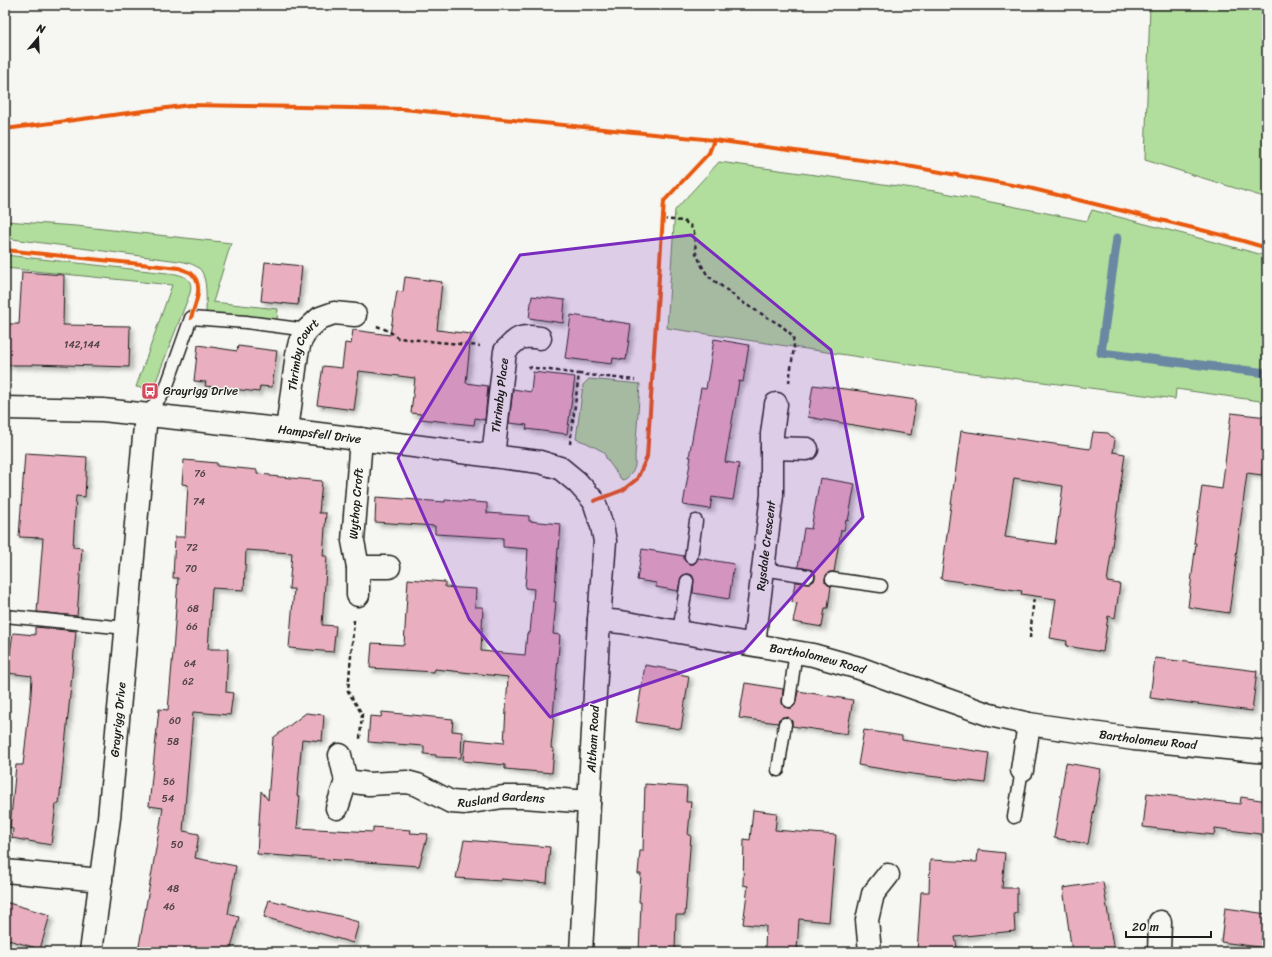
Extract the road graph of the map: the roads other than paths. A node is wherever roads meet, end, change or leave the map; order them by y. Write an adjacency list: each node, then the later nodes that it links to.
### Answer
1 (355, 316): 2 (street, Thrimby Court)
2 (307, 330): 6 (lane); 7 (street, Thrimby Court)
3 (540, 338): 11 (street, Thrimby Place)
4 (776, 404): 9 (street, Rysdale Crescent)
5 (5, 408): 6 (street, Hampsfell Drive)
6 (146, 414): 7 (street, Hampsfell Drive); 25 (street, Grayrigg Drive)
7 (288, 430): 8 (street, Hampsfell Drive)
8 (361, 439): 11 (street, Hampsfell Drive); 15 (street, Wythop Croft)
9 (772, 448): 10 (street); 17 (street, Rysdale Crescent)
10 (806, 449)
11 (494, 456): 13 (street, Hampsfell Drive)
12 (696, 520): 14 (lane)
13 (602, 526): 24 (street, Altham Road)
14 (690, 557)
15 (358, 566): 16 (street); 22 (street, Wythop Croft)
16 (389, 567)
17 (763, 569): 18 (lane); 27 (street, Rysdale Crescent)
18 (808, 576)
19 (832, 579): 21 (lane)
20 (687, 581): 26 (lane)
21 (881, 586)
22 (358, 596)
23 (5, 616): 25 (lane)
24 (599, 620): 26 (street, Bartholomew Road); 37 (street, Altham Road)
25 (126, 628): 42 (street, Grayrigg Drive)
26 (679, 632): 27 (street, Bartholomew Road)
27 (754, 644): 28 (street, Bartholomew Road)
28 (796, 651): 29 (lane); 31 (street, Bartholomew Road)
29 (789, 701)
30 (785, 724): 34 (lane)
31 (1029, 724): 32 (street, Bartholomew Road); 35 (street)
32 (1266, 747)
33 (340, 755): 36 (street)
34 (778, 770)
35 (1022, 770): 39 (lane)
36 (346, 781): 37 (street, Rusland Gardens); 38 (street)
37 (589, 802): 45 (street, Altham Road)
38 (337, 808)
39 (1014, 817)
40 (5, 871): 42 (street)
41 (888, 875): 46 (street)
42 (101, 880): 44 (street, Grayrigg Drive)
43 (1160, 922): 47 (street)
44 (91, 952)
45 (581, 952)
46 (870, 952)
47 (1159, 952)

